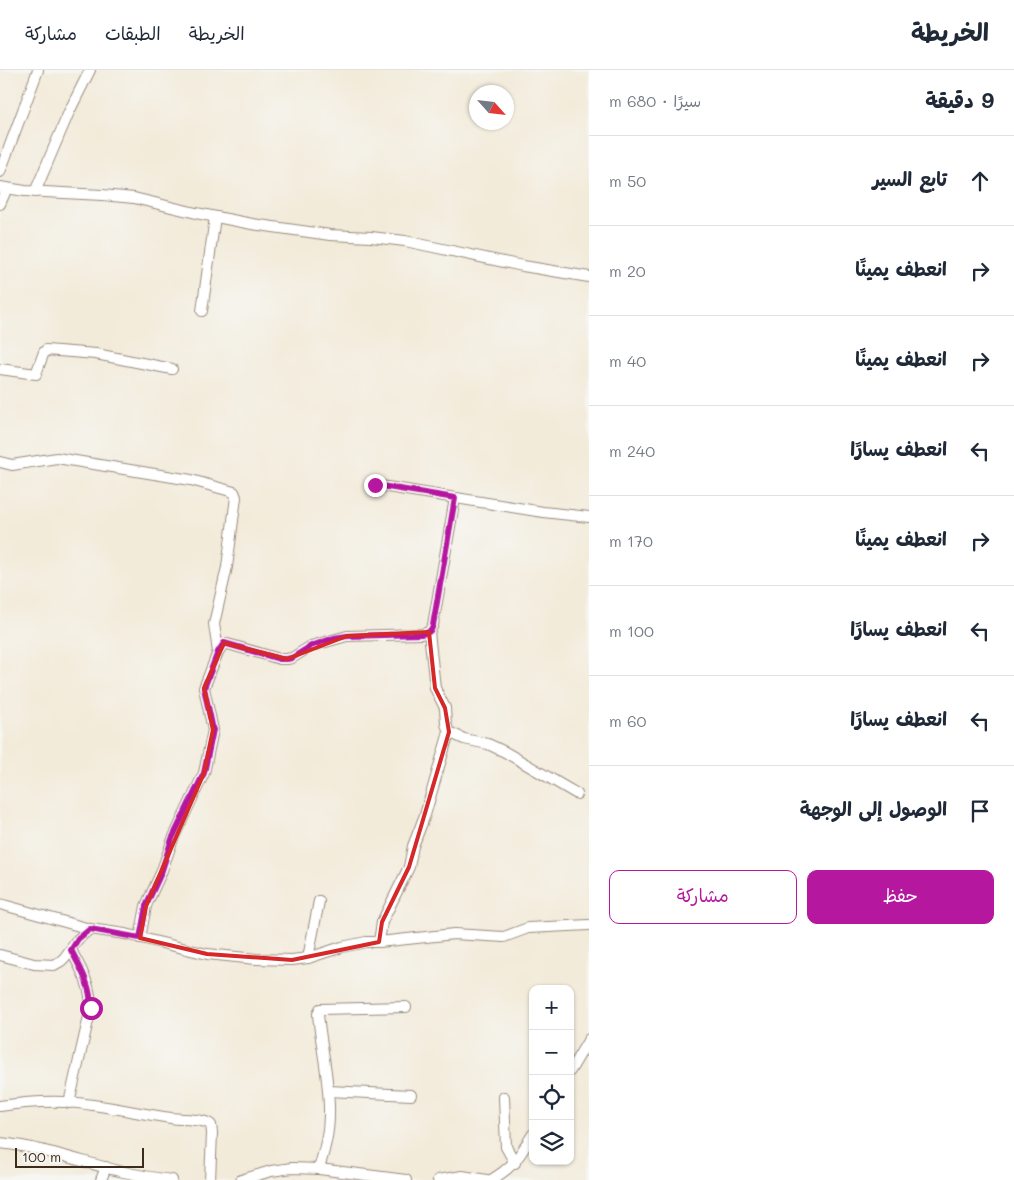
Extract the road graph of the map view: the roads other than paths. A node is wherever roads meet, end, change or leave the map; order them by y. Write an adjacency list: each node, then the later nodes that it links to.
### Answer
1 (90, 70): 5 (street)
2 (36, 71): 3 (street)
3 (0, 172)
4 (4, 188): 5 (street); 6 (street)
5 (35, 192): 7 (street)
6 (0, 204)
7 (215, 217): 8 (street); 9 (street)
8 (589, 278)
9 (202, 311)
10 (172, 369): 11 (street)
11 (0, 370)
12 (0, 462): 17 (street)
13 (375, 485): 14 (street)
14 (455, 498): 15 (street); 16 (street)
15 (589, 517)
16 (429, 632): 17 (street); 18 (street)
17 (218, 652): 24 (street)
18 (449, 732): 19 (street); 25 (street)
19 (578, 794)
20 (319, 901): 28 (street)
21 (0, 904): 23 (street)
22 (589, 924): 25 (street)
23 (90, 929): 24 (street); 26 (street)
24 (140, 938): 28 (street)
25 (379, 942): 28 (street)
26 (71, 950): 27 (street); 35 (street)
27 (0, 955)
28 (308, 958)
29 (406, 1007): 32 (street)
30 (589, 1039): 31 (street)
31 (574, 1064)
32 (328, 1091): 33 (street); 41 (street)
33 (412, 1096)
34 (504, 1096): 39 (street)
35 (70, 1102): 36 (street); 45 (street)
36 (0, 1106)
37 (529, 1140): 39 (street)
38 (0, 1143): 40 (street)
39 (515, 1162): 49 (street)
40 (106, 1167): 42 (street); 43 (street)
41 (319, 1168): 46 (street); 47 (street)
42 (151, 1179): 44 (street)
43 (101, 1180)
44 (172, 1180)
45 (210, 1180)
46 (241, 1180)
47 (406, 1180)
48 (438, 1180): 49 (street)
49 (489, 1180)

